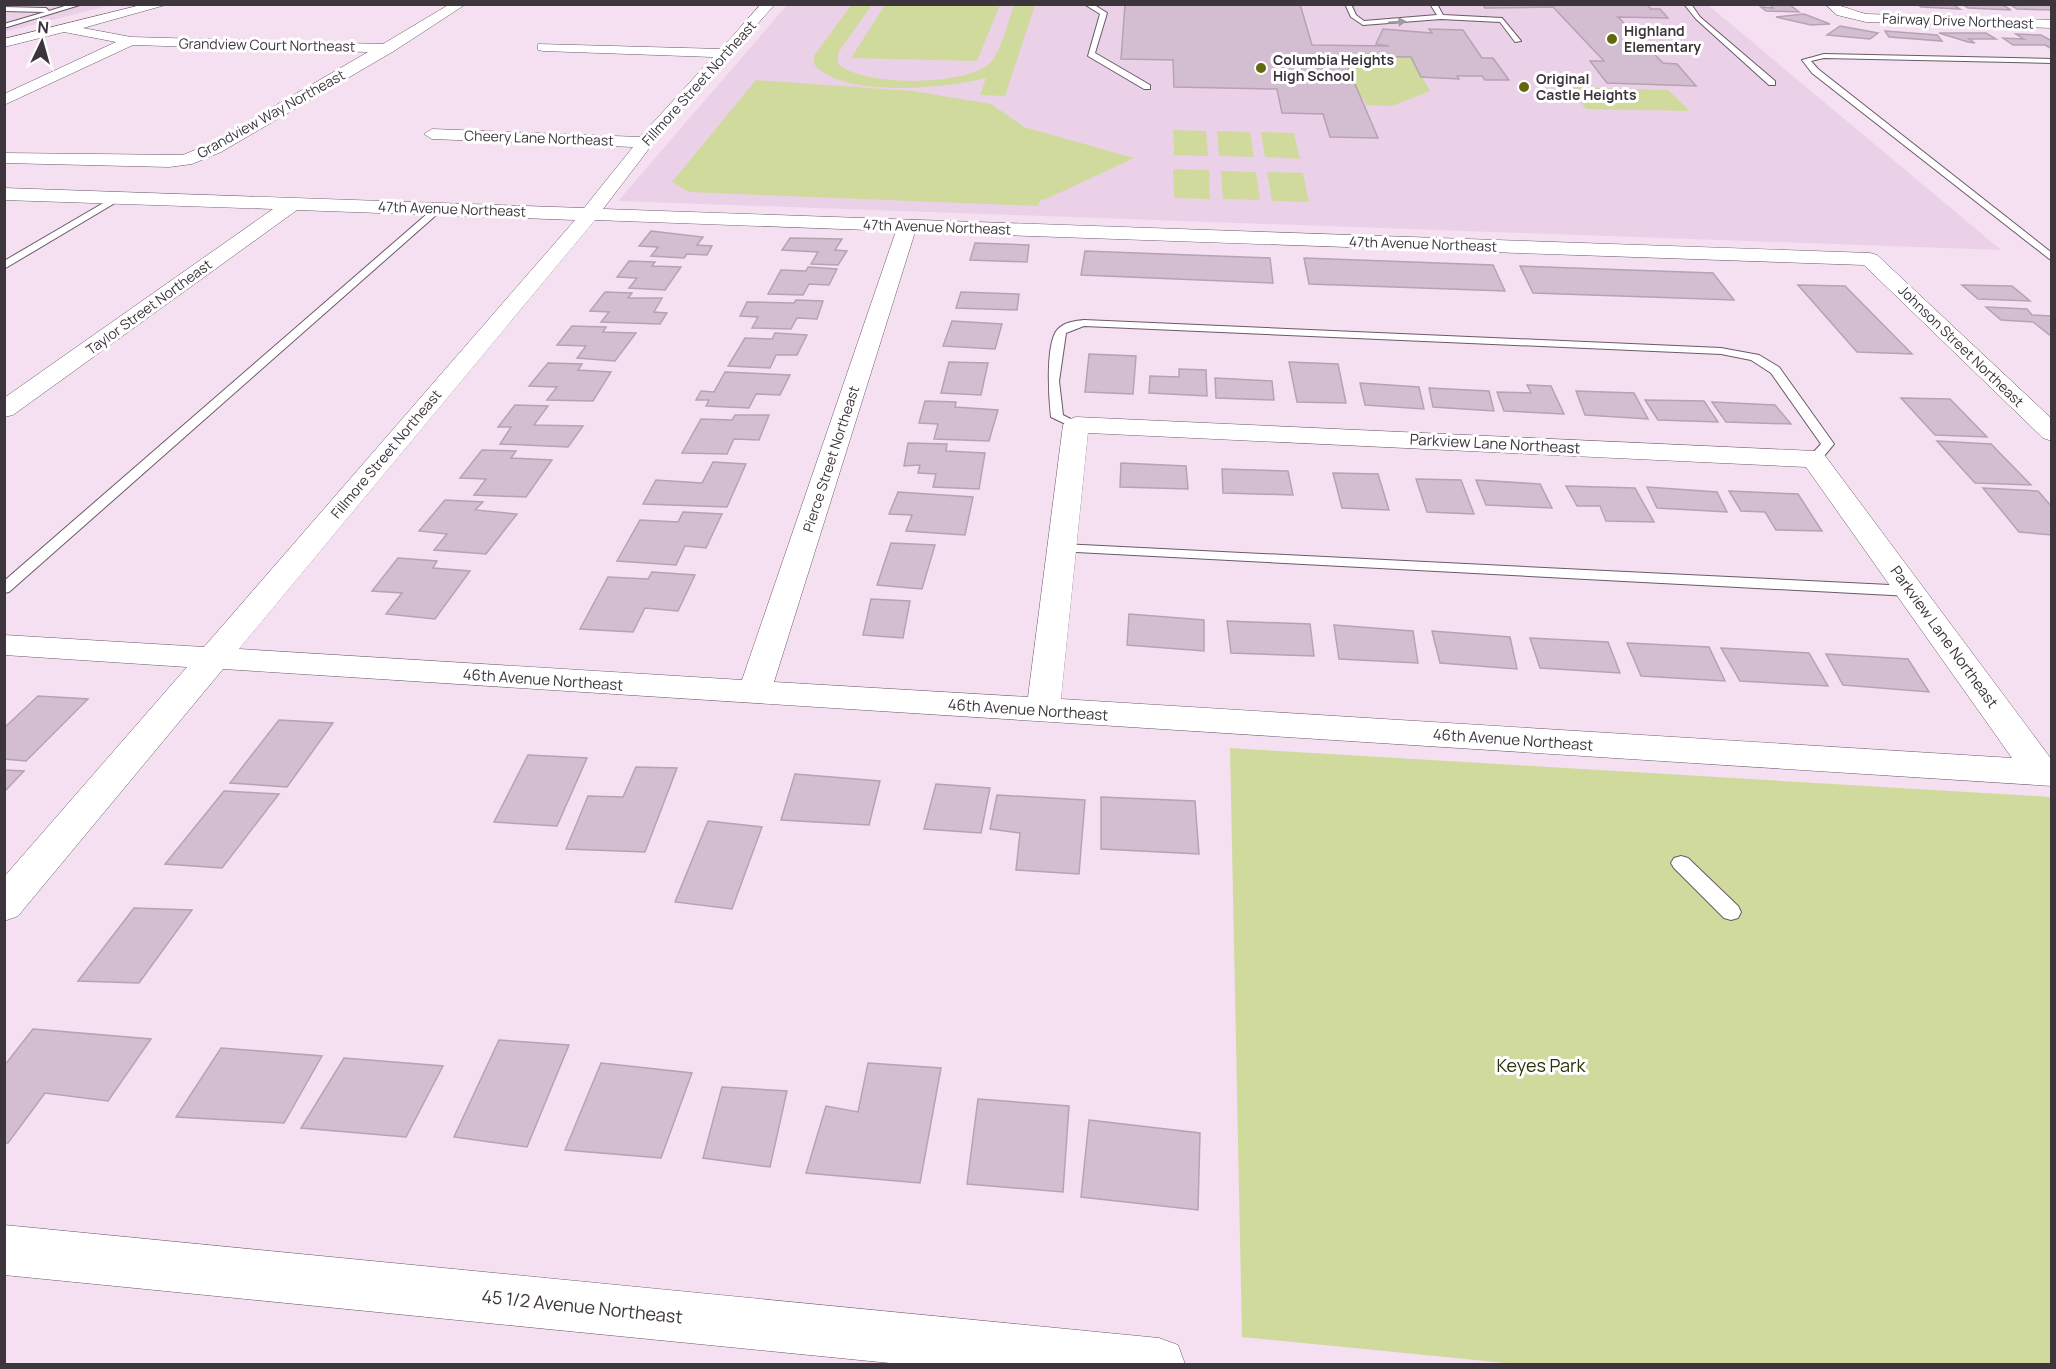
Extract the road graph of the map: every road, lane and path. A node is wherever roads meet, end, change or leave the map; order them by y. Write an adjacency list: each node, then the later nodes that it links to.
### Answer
1 (42, 4): 12 (lane)
2 (80, 4): 13 (lane)
3 (163, 4): 19 (street)
4 (460, 4): 24 (street)
5 (769, 4): 25 (street, Fillmore Street Northeast)
6 (1087, 4): 28 (lane)
7 (1348, 4): 14 (lane, one-way to 14)
8 (1433, 4): 14 (lane)
9 (1687, 4): 27 (lane)
10 (1831, 4): 17 (street, Fairway Drive Northeast)
11 (4, 9): 12 (lane)
12 (29, 10): 13 (lane)
13 (65, 11): 16 (lane)
14 (1441, 17): 21 (lane)
15 (4, 21): 16 (lane)
16 (27, 21): 18 (lane)
17 (2052, 24)
18 (4, 26)
19 (63, 28): 20 (street, Grandview Court Northeast); 22 (street)
20 (131, 41): 24 (street, Grandview Court Northeast); 29 (street)
21 (1517, 41)
22 (4, 43)
23 (543, 47): 25 (street)
24 (389, 48): 32 (street, Grandview Way Northeast)
25 (725, 52): 31 (street, Fillmore Street Northeast)
26 (2052, 61): 39 (lane)
27 (1772, 83)
28 (1147, 87)
29 (4, 100)
30 (432, 134): 31 (street, Cheery Lane Northeast)
31 (645, 142): 37 (street, Fillmore Street Northeast)
32 (4, 158)
33 (4, 194): 34 (street, 47th Avenue Northeast)
34 (117, 198): 35 (street, 47th Avenue Northeast); 41 (lane)
35 (293, 204): 36 (street, 47th Avenue Northeast); 42 (street, Taylor Street Northeast)
36 (438, 209): 37 (street, 47th Avenue Northeast); 47 (lane)
37 (590, 214): 38 (street, 47th Avenue Northeast); 50 (street, Fillmore Street Northeast)
38 (907, 226): 40 (street, 47th Avenue Northeast); 51 (street, Pierce Street Northeast)
39 (2052, 258)
40 (1870, 259): 44 (street, Johnson Street Northeast)
41 (4, 266)
42 (4, 410)
43 (1076, 425): 45 (street, Parkview Lane Northeast); 45 (lane); 46 (street)
44 (2052, 433)
45 (1814, 459): 48 (street, Parkview Lane Northeast)
46 (1062, 548): 48 (lane); 52 (street)
47 (4, 590)
48 (1910, 591): 53 (street, Parkview Lane Northeast)
49 (4, 645): 50 (street, 46th Avenue Northeast)
50 (212, 658): 51 (street, 46th Avenue Northeast); 55 (street, Fillmore Street Northeast)
51 (754, 693): 52 (street, 46th Avenue Northeast)
52 (1044, 711): 53 (street, 46th Avenue Northeast)
53 (2047, 773)
54 (1681, 863): 56 (lane)
55 (4, 905)
56 (1731, 912)
57 (4, 1250): 58 (street, 45 1/2 Avenue Northeast)
58 (1159, 1365)

